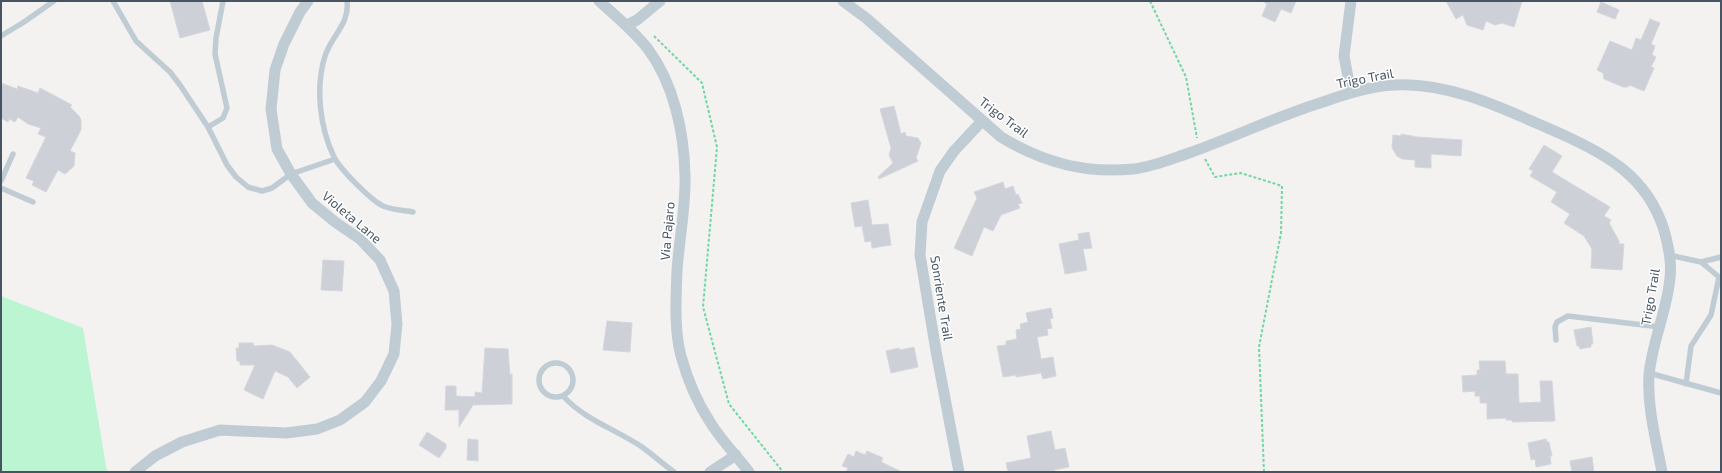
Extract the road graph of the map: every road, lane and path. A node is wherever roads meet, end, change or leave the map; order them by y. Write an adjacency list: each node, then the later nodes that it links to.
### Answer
1 (54, 1): 12 (lane)
2 (113, 1): 16 (lane)
3 (223, 1): 16 (lane)
4 (308, 1): 20 (street, Violeta Lane)
5 (347, 1): 19 (lane)
6 (599, 1): 11 (street, Via Pajaro)
7 (660, 1): 11 (street)
8 (843, 1): 15 (street, Trigo Trail)
9 (1150, 1): 17 (path)
10 (1351, 1): 14 (street)
11 (626, 25): 34 (street, Via Pajaro)
12 (1, 36)
13 (653, 36): 39 (path)
14 (1351, 93): 17 (street, Trigo Trail); 25 (street, Trigo Trail)
15 (982, 121): 17 (street, Trigo Trail); 40 (street, Sonriente Trail)
16 (208, 127): 20 (lane)
17 (1199, 149): 41 (path)
18 (13, 154): 21 (lane)
19 (335, 159): 20 (lane); 24 (lane)
20 (291, 174): 35 (street, Violeta Lane)
21 (1, 181)
22 (1, 188): 23 (lane)
23 (33, 202)
24 (413, 212)
25 (1669, 255): 27 (lane); 28 (street, Trigo Trail)
26 (1721, 256): 27 (lane)
27 (1701, 262): 31 (lane)
28 (1660, 327): 29 (lane); 30 (street, Trigo Trail)
29 (1556, 340)
30 (1649, 373): 31 (lane); 42 (street, Trigo Trail)
31 (1686, 384): 32 (lane)
32 (1721, 393)
33 (562, 396): 33 (lane); 36 (lane)
34 (736, 455): 37 (street); 38 (street, Via Pajaro)
35 (135, 472)
36 (674, 472)
37 (710, 472)
38 (748, 472)
39 (783, 472)
40 (959, 472)
41 (1264, 472)
42 (1662, 472)

